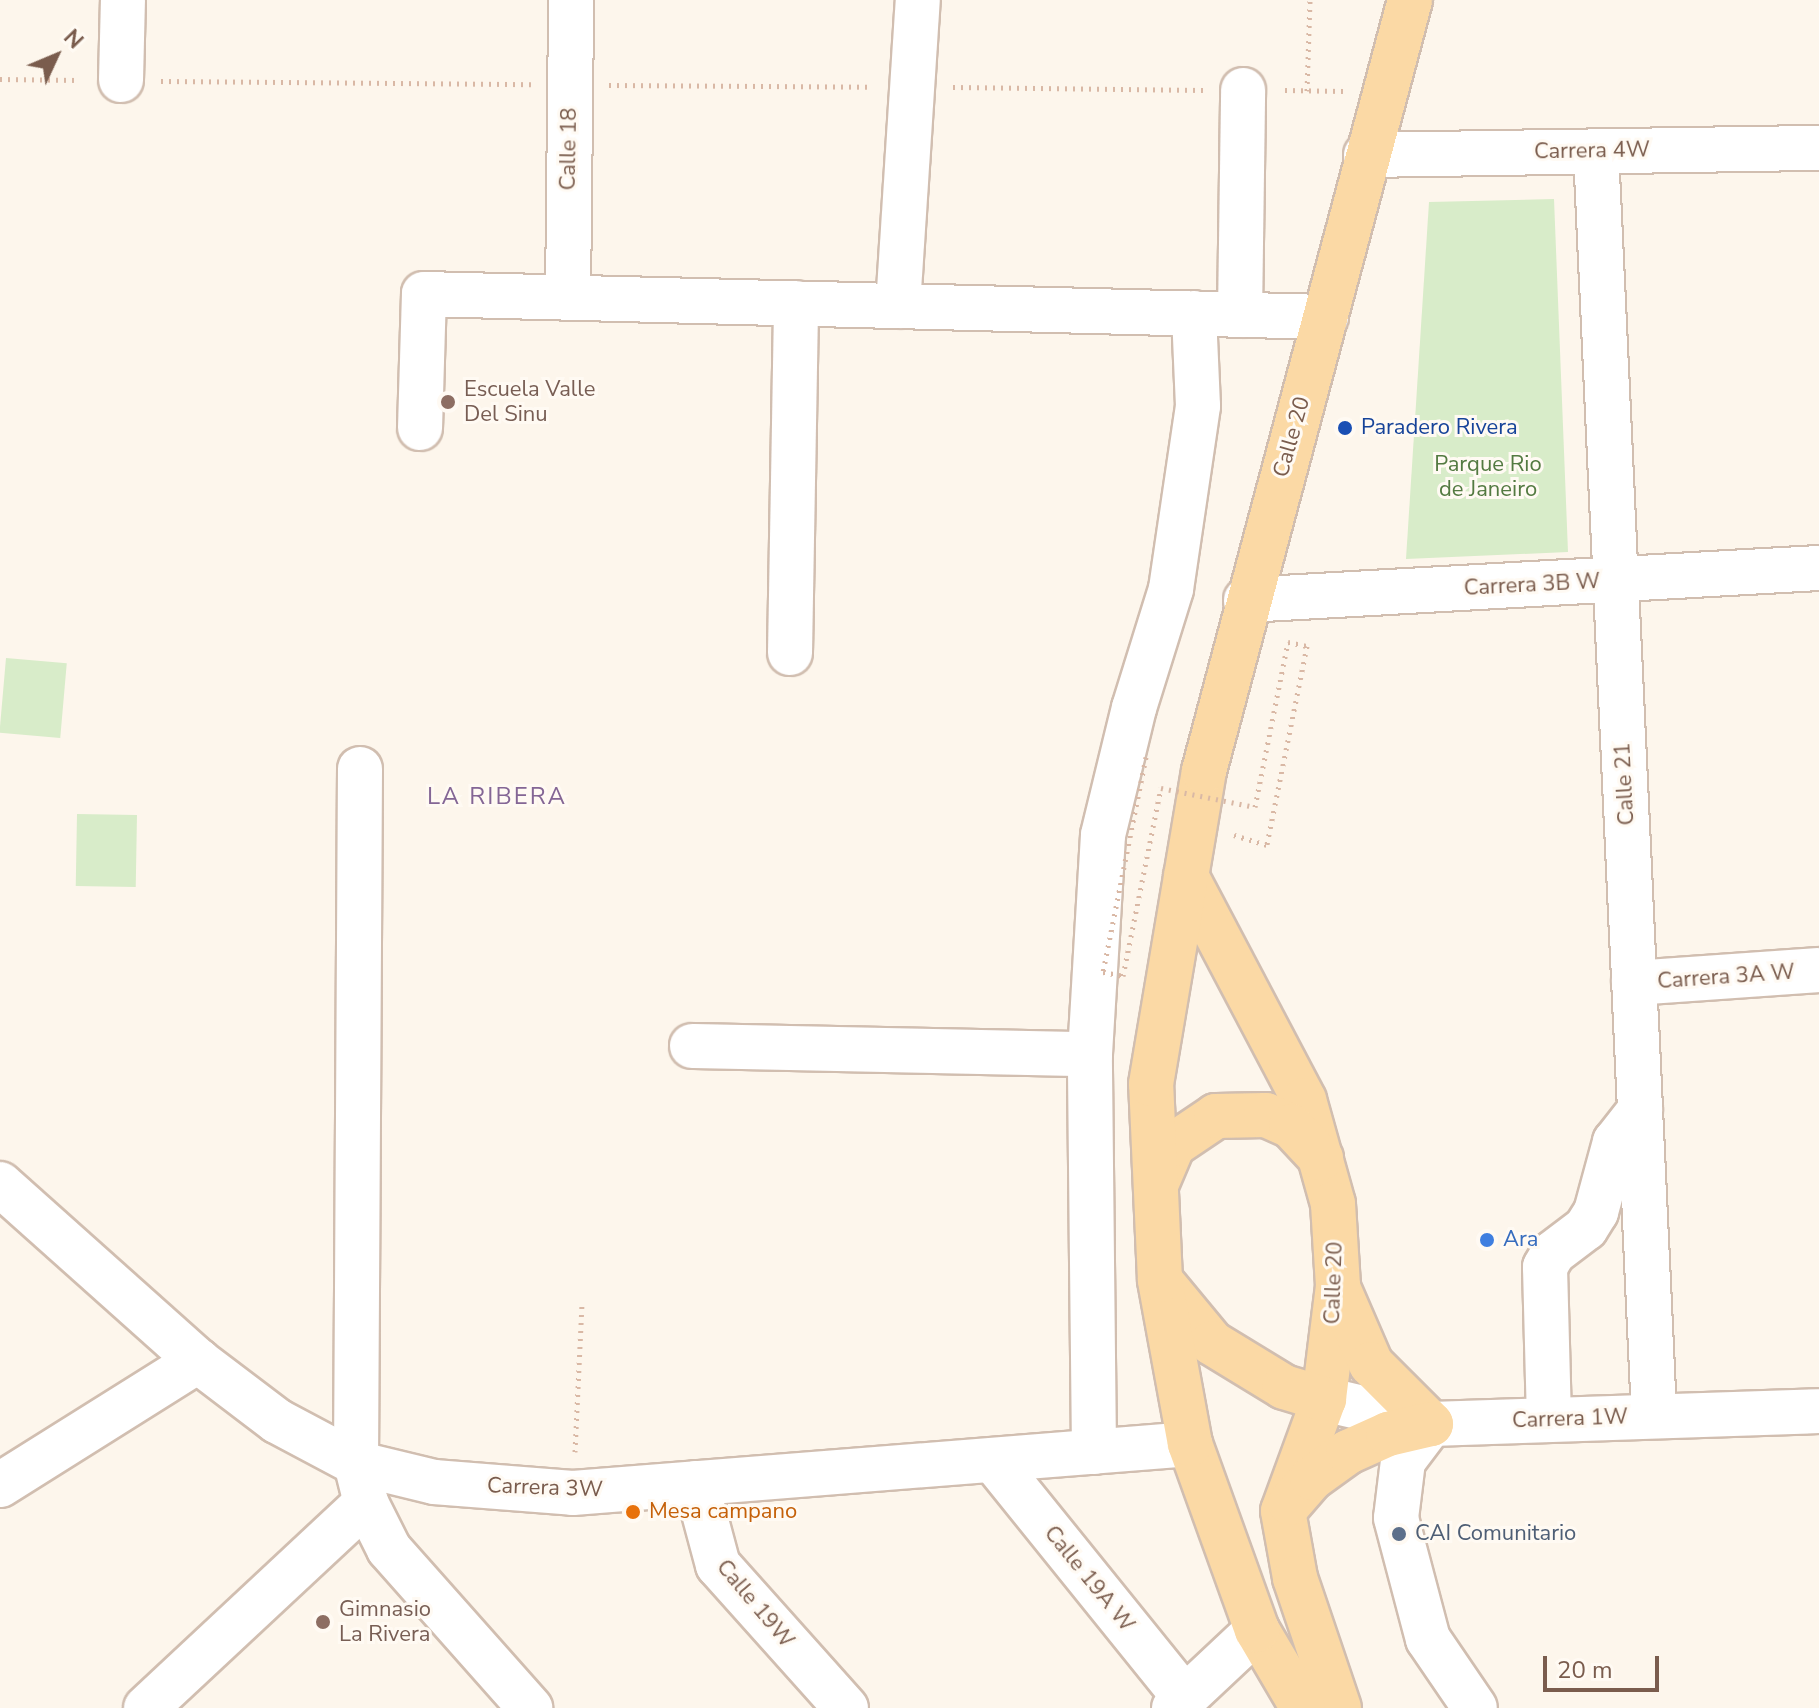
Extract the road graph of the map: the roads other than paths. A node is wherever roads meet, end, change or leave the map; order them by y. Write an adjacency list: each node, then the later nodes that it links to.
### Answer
1 (123, 0): 5 (street)
2 (571, 0): 10 (street, Calle 18)
3 (918, 0): 12 (street)
4 (1410, 0): 9 (main road, Calle 20)
5 (121, 80)
6 (1243, 90): 14 (street)
7 (1819, 148): 8 (street, Carrera 4W)
8 (1596, 151): 9 (street, Carrera 4W); 18 (street, Calle 21)
9 (1366, 155): 15 (main road, Calle 20)
10 (568, 298): 11 (street); 16 (street)
11 (796, 303): 12 (street); 20 (street)
12 (898, 306): 13 (street)
13 (1194, 313): 14 (street); 26 (street)
14 (1240, 315): 15 (street)
15 (1326, 317): 19 (main road, Calle 20)
16 (420, 428)
17 (1819, 568): 18 (street, Carrera 3B W)
18 (1615, 580): 19 (street, Carrera 3B W); 24 (street, Calle 21)
19 (1246, 600): 22 (main road, Calle 20)
20 (790, 653)
21 (360, 769): 42 (street)
22 (1186, 876): 28 (main road, Calle 20); 30 (main road, Calle 20)
23 (1819, 970): 24 (street, Carrera 3A W)
24 (1634, 983): 27 (street, Calle 21)
25 (692, 1046): 26 (street)
26 (1090, 1054): 40 (street)
27 (1640, 1110): 36 (street, Calle 21); 37 (street)
28 (1325, 1164): 30 (main road); 32 (main road, Calle 20)
29 (0, 1184): 33 (street, Carrera 3W)
30 (1154, 1192): 31 (main road, Calle 20)
31 (1160, 1280): 34 (main road); 39 (main road, Calle 20)
32 (1338, 1286): 34 (main road, Calle 20); 38 (main road)
33 (198, 1361): 42 (street, Carrera 3W); 44 (street)
34 (1324, 1399): 38 (street, Carrera 1W); 45 (main road, Calle 20)
35 (1819, 1411): 36 (street, Carrera 1W)
36 (1654, 1416): 37 (street, Carrera 1W)
37 (1549, 1420): 38 (street, Carrera 1W)
38 (1431, 1424): 45 (main road); 53 (street)
39 (1190, 1444): 40 (street, Carrera 3W); 46 (main road, Calle 20)
40 (1094, 1452): 41 (street, Carrera 3W)
41 (993, 1460): 43 (street, Carrera 3W); 48 (street, Calle 19A W)
42 (361, 1483): 43 (street, Carrera 3W); 47 (street); 49 (street)
43 (696, 1483): 50 (street, Calle 19W)
44 (0, 1485)
45 (1283, 1511): 52 (main road)
46 (1257, 1630): 48 (street); 51 (main road, Calle 20)
47 (172, 1699)
48 (1179, 1703)
49 (530, 1708)
50 (846, 1708)
51 (1303, 1708)
52 (1339, 1708)
53 (1475, 1708)

